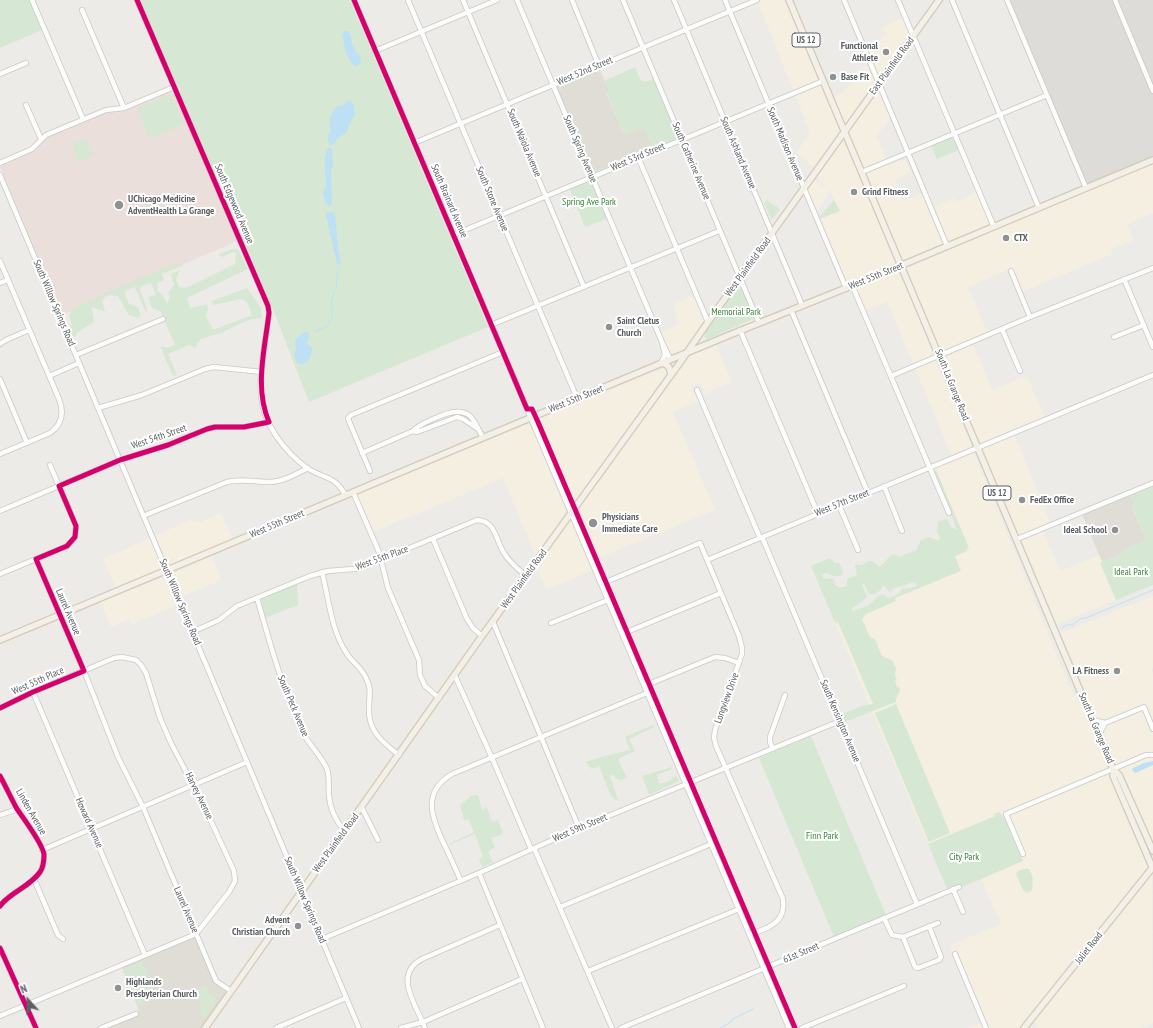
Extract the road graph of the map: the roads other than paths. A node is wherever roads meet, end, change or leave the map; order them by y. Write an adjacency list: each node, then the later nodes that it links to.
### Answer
1 (32, 0): 42 (street)
2 (137, 0): 34 (street, South Edgewood Avenue)
3 (354, 0): 27 (street, South Brainard Avenue)
4 (408, 0): 24 (street, South Stone Avenue)
5 (463, 0): 22 (street, South Waiola Avenue)
6 (497, 0): 22 (street)
7 (518, 0): 33 (street, South Spring Avenue)
8 (572, 0): 29 (street)
9 (623, 0): 26 (street, South Catherine Avenue)
10 (674, 0): 23 (street, South Ashland Avenue)
11 (725, 0): 21 (street, South Madison Avenue)
12 (757, 0): 21 (street, West 52nd Street)
13 (789, 0): 31 (main road, South La Grange Road / US 12)
14 (844, 0): 32 (street)
15 (898, 0): 25 (street)
16 (939, 0): 25 (main road, East Plainfield Road)
17 (952, 0): 41 (street)
18 (1007, 0): 36 (street)
19 (1115, 0): 35 (street)
20 (82, 10): 40 (street)
21 (730, 11): 23 (street, West 52nd Street); 37 (street, South Madison Avenue)
22 (468, 12): 24 (street); 38 (street, South Waiola Avenue)
23 (686, 29): 26 (street, West 52nd Street); 43 (street, South Ashland Avenue)
24 (422, 32): 27 (street); 44 (street, South Stone Avenue)
25 (913, 37): 32 (main road, East Plainfield Road); 46 (street)
26 (643, 47): 29 (street, West 52nd Street); 48 (street, South Catherine Avenue)
27 (375, 51): 49 (street, South Brainard Avenue)
28 (26, 63): 30 (street)
29 (599, 66): 33 (street, West 52nd Street)
30 (0, 74)
31 (823, 81): 37 (street, West 53rd Street); 45 (main road, South La Grange Road / US 12)
32 (879, 84): 45 (main road, East Plainfield Road); 50 (street)
33 (553, 85): 38 (street, West 52nd Street); 56 (street, South Spring Avenue)
34 (174, 87): 40 (street); 107 (street, South Edgewood Avenue)
35 (1153, 91)
36 (1046, 95): 41 (street); 59 (street)
37 (768, 103): 43 (street, West 53rd Street); 58 (street, South Madison Avenue)
38 (507, 104): 44 (street, West 52nd Street); 60 (street, South Waiola Avenue)
39 (26, 105): 47 (street)
40 (124, 108): 42 (street)
41 (1000, 114): 46 (street); 61 (street)
42 (83, 120): 47 (street)
43 (724, 121): 48 (street, West 53rd Street); 66 (street, South Ashland Avenue)
44 (460, 124): 49 (street, West 52nd Street); 62 (street, South Stone Avenue)
45 (845, 132): 54 (main road, South La Grange Road / US 12); 58 (main road, West Plainfield Road)
46 (954, 133): 50 (street); 63 (street)
47 (41, 139): 53 (street)
48 (682, 139): 51 (street, West 53rd Street); 64 (street, South Catherine Avenue)
49 (414, 143): 65 (street, South Brainard Avenue)
50 (908, 152): 54 (street); 67 (street)
51 (638, 157): 56 (street, West 53rd Street); 68 (street)
52 (1153, 160): 59 (main road, West 55th Street)
53 (0, 163)
54 (862, 172): 70 (main road, South La Grange Road / US 12)
55 (0, 176): 57 (street, South Willow Springs Road)
56 (592, 176): 60 (street, West 53rd Street); 71 (street, South Spring Avenue)
57 (1, 182): 101 (street, South Willow Springs Road)
58 (804, 188): 66 (main road, West Plainfield Road); 80 (street, South Madison Avenue)
59 (1086, 188): 61 (main road, West 55th Street)
60 (546, 195): 62 (street, West 53rd Street); 79 (street, South Waiola Avenue)
61 (1039, 208): 63 (main road, West 55th Street)
62 (499, 215): 65 (street, West 53rd Street); 81 (street, South Stone Avenue)
63 (994, 227): 67 (main road, West 55th Street)
64 (720, 231): 68 (street); 74 (street, South Catherine Avenue)
65 (453, 234): 88 (street, South Brainard Avenue)
66 (772, 234): 74 (main road, West Plainfield Road); 82 (street, South Ashland Avenue)
67 (947, 246): 70 (main road, West 55th Street)
68 (676, 249): 71 (street); 86 (street)
69 (0, 261): 76 (street)
70 (902, 265): 78 (main road, West 55th Street); 102 (main road, South La Grange Road / US 12)
71 (630, 268): 79 (street); 95 (street, South Spring Avenue)
72 (1153, 268): 75 (street)
73 (1011, 271): 84 (street)
74 (740, 279): 86 (main road, West Plainfield Road); 87 (street, South Catherine Avenue)
75 (1124, 279): 84 (street); 89 (street)
76 (8, 280): 77 (street); 91 (street)
77 (0, 283)
78 (852, 285): 80 (main road, West 55th Street); 111 (street)
79 (584, 287): 81 (street)
80 (846, 288): 82 (main road, West 55th Street)
81 (538, 306): 88 (street); 114 (street, South Stone Avenue)
82 (802, 306): 83 (main road, West 55th Street)
83 (791, 310): 87 (main road, West 55th Street); 132 (street)
84 (1030, 317): 90 (street)
85 (163, 319): 101 (street)
86 (708, 322): 93 (main road, West Plainfield Road)
87 (759, 323): 92 (main road, West 55th Street)
88 (492, 325): 99 (street, South Brainard Avenue)
89 (1144, 325): 94 (street); 98 (street)
90 (1002, 329): 102 (street); 106 (street)
91 (29, 330): 97 (street); 109 (street)
92 (740, 330): 96 (main road, West 55th Street); 138 (street)
93 (701, 332): 96 (main road); 100 (main road, West Plainfield Road)
94 (1114, 337)
95 (662, 342): 103 (street, South Spring Avenue); 105 (street, South Spring Avenue)
96 (710, 343): 100 (main road, West 55th Street)
97 (0, 344)
98 (1153, 347)
99 (503, 352): 116 (street, South Brainard Avenue); 121 (street)
100 (688, 352): 103 (main road, West 55th Street); 110 (main road, West Plainfield Road)
101 (76, 355): 104 (street, South Willow Springs Road)
102 (940, 355): 111 (street); 120 (main road, South La Grange Road / US 12)
103 (670, 359): 105 (main road, West 55th Street)
104 (79, 363): 109 (street); 115 (street, South Willow Springs Road)
105 (661, 363): 110 (main road); 114 (main road, West 55th Street)
106 (1020, 371)
107 (262, 372): 115 (street); 117 (street, South Edgewood Avenue)
108 (1153, 375): 120 (street, West 57th Street)
109 (49, 376): 119 (street)
110 (671, 376): 136 (main road, West Plainfield Road)
111 (891, 376): 126 (street)
112 (0, 379): 119 (street)
113 (697, 390): 142 (street, South Kensington Avenue)
114 (577, 398): 116 (main road, West 55th Street)
115 (98, 408): 123 (street, South Willow Springs Road)
116 (530, 417): 118 (main road, West 55th Street); 136 (street, South Brainard Avenue)
117 (269, 422): 123 (street, West 54th Street); 125 (street, South Edgewood Avenue)
118 (483, 438): 121 (street); 131 (main road, West 55th Street)
119 (27, 443): 122 (street)
120 (978, 448): 126 (street, West 57th Street); 143 (main road, South La Grange Road / US 12)
121 (362, 453): 127 (street)
122 (0, 454)
123 (120, 460): 129 (street, West 54th Street); 139 (street, South Willow Springs Road)
124 (50, 465): 129 (street)
125 (308, 468): 133 (street, South Edgewood Avenue); 139 (street)
126 (930, 468): 130 (street, West 57th Street); 137 (street)
127 (370, 471)
128 (1153, 483): 143 (street)
129 (59, 486): 135 (street, West 54th Street); 145 (street)
130 (884, 486): 132 (street, West 57th Street); 140 (street)
131 (353, 492): 133 (main road, West 55th Street); 146 (street)
132 (868, 493): 134 (street, West 57th Street)
133 (345, 495): 148 (main road, West 55th Street)
134 (839, 505): 138 (street, West 57th Street); 144 (street)
135 (0, 511)
136 (571, 513): 151 (main road, West Plainfield Road); 152 (street, South Brainard Avenue)
137 (949, 513)
138 (818, 514): 142 (street, West 57th Street)
139 (143, 516): 148 (street, South Willow Springs Road)
140 (902, 531)
141 (433, 538): 146 (street, West 55th Place); 151 (street, West 55th Place); 161 (street)
142 (761, 538): 147 (street, West 57th Street); 174 (street, South Kensington Avenue)
143 (1017, 540): 173 (main road, South La Grange Road / US 12)
144 (858, 550)
145 (36, 559): 150 (street); 156 (street, Laurel Avenue)
146 (380, 560): 149 (street, West 55th Place); 171 (street)
147 (707, 560): 152 (street, Longview Drive); 153 (street, Longview Drive)
148 (166, 570): 156 (main road, West 55th Street); 159 (street, South Willow Springs Road)
149 (322, 572): 154 (street, West 55th Place); 180 (street)
150 (0, 574)
151 (526, 576): 157 (main road, West Plainfield Road)
152 (601, 584): 155 (street, South Brainard Avenue)
153 (720, 593): 160 (street); 164 (street, Longview Drive)
154 (257, 598): 159 (street, West 55th Place); 195 (street, South Peck Avenue)
155 (608, 600): 158 (street); 160 (street, South Brainard Avenue)
156 (59, 615): 162 (main road, West 55th Street); 165 (street, Laurel Avenue)
157 (492, 622): 161 (main road, West Plainfield Road); 178 (street)
158 (551, 624)
159 (192, 632): 183 (street, South Willow Springs Road)
160 (622, 634): 167 (street, South Brainard Avenue)
161 (482, 636): 166 (main road, West Plainfield Road)
162 (0, 640)
163 (129, 658): 165 (street, West 55th Place); 187 (street, Harvey Avenue)
164 (739, 663): 167 (street); 184 (street, Longview Drive)
165 (84, 671): 168 (street, West 55th Place); 189 (street, Laurel Avenue)
166 (455, 676): 171 (main road, West Plainfield Road); 182 (street)
167 (644, 686): 169 (street, South Brainard Avenue)
168 (34, 692): 172 (street, West 55th Place); 193 (street, Howard Avenue)
169 (647, 693): 178 (street); 188 (street, South Brainard Avenue)
170 (785, 695): 179 (street)
171 (439, 698): 180 (main road, West Plainfield Road)
172 (0, 708)
173 (1093, 720): 175 (street); 177 (main road, South La Grange Road / US 12)
174 (840, 721): 179 (street, West 59th Street); 210 (street, South Kensington Avenue)
175 (1105, 723): 176 (street); 177 (street)
176 (1153, 729)
177 (1099, 735): 185 (main road, South La Grange Road / US 12)
178 (541, 737): 182 (street); 194 (street)
179 (773, 748): 184 (street, West 59th Street)
180 (399, 754): 190 (main road, West Plainfield Road)
181 (1153, 755): 185 (street)
182 (492, 758): 199 (street); 206 (street)
183 (247, 762): 187 (street); 209 (street, South Willow Springs Road)
184 (725, 769): 188 (street, West 59th Street); 220 (street, Longview Drive)
185 (1114, 770): 198 (main road, South La Grange Road / US 12); 202 (street); 203 (main road, South La Grange Road / US 12)
186 (0, 776): 191 (street, Linden Avenue)
187 (194, 785): 189 (street); 219 (street, Harvey Avenue)
188 (686, 785): 194 (street, West 59th Street); 197 (street, South Brainard Avenue)
189 (143, 807): 193 (street); 219 (street, Laurel Avenue)
190 (362, 808): 195 (main road, West Plainfield Road); 196 (street)
191 (18, 810): 192 (street); 200 (street, Linden Avenue)
192 (0, 814)
193 (92, 828): 200 (street); 226 (street, Howard Avenue)
194 (579, 828): 199 (street, West 59th Street)
195 (345, 832): 209 (main road, West Plainfield Road)
196 (378, 840)
197 (711, 844): 212 (street); 213 (street, South Brainard Avenue)
198 (1152, 844): 201 (main road, South La Grange Road / US 12)
199 (533, 848): 204 (street, West 59th Street); 212 (street)
200 (42, 850): 205 (street, Linden Avenue)
201 (1153, 851)
202 (1022, 854)
203 (1153, 868): 250 (main road, Joliet Road)
204 (479, 873): 206 (street, West 59th Street); 217 (street)
205 (34, 880): 211 (street); 222 (street)
206 (461, 881): 223 (street, West 59th Street)
207 (959, 887): 208 (street, 61st Street)
208 (953, 889): 210 (street, 61st Street); 214 (street)
209 (302, 891): 223 (street, South Willow Springs Road); 231 (main road, West Plainfield Road)
210 (917, 904): 215 (street, 61st Street)
211 (0, 906)
212 (560, 907): 228 (street)
213 (739, 909): 220 (street, South Brainard Avenue); 228 (street)
214 (963, 912)
215 (884, 918): 221 (street); 227 (street, 61st Street)
216 (938, 923): 218 (street)
217 (500, 925): 229 (street); 236 (street)
218 (929, 926): 221 (street); 221 (street)
219 (196, 934): 226 (street); 231 (street, Laurel Avenue)
220 (749, 934): 227 (street, South Brainard Avenue)
221 (903, 937)
222 (63, 939)
223 (322, 939): 232 (street, South Willow Springs Road)
224 (0, 948): 233 (street)
225 (955, 954): 249 (street)
226 (145, 955): 233 (street)
227 (764, 968): 246 (street, 61st Street); 247 (street, South Brainard Avenue)
228 (588, 971): 245 (street)
229 (522, 979): 236 (street); 244 (street)
230 (904, 986): 248 (street)
231 (231, 991): 239 (main road, West Plainfield Road)
232 (346, 998): 240 (street); 241 (street, South Willow Springs Road)
233 (25, 1005): 235 (street); 237 (street)
234 (136, 1014): 238 (street)
235 (0, 1016)
236 (423, 1022): 242 (street); 243 (street)
237 (36, 1028)
238 (101, 1028)
239 (205, 1028)
240 (276, 1028)
241 (359, 1028)
242 (401, 1028)
243 (426, 1028)
244 (543, 1028)
245 (612, 1028)
246 (621, 1028)
247 (789, 1028)
248 (802, 1028)
249 (986, 1028)
250 (1024, 1028)

